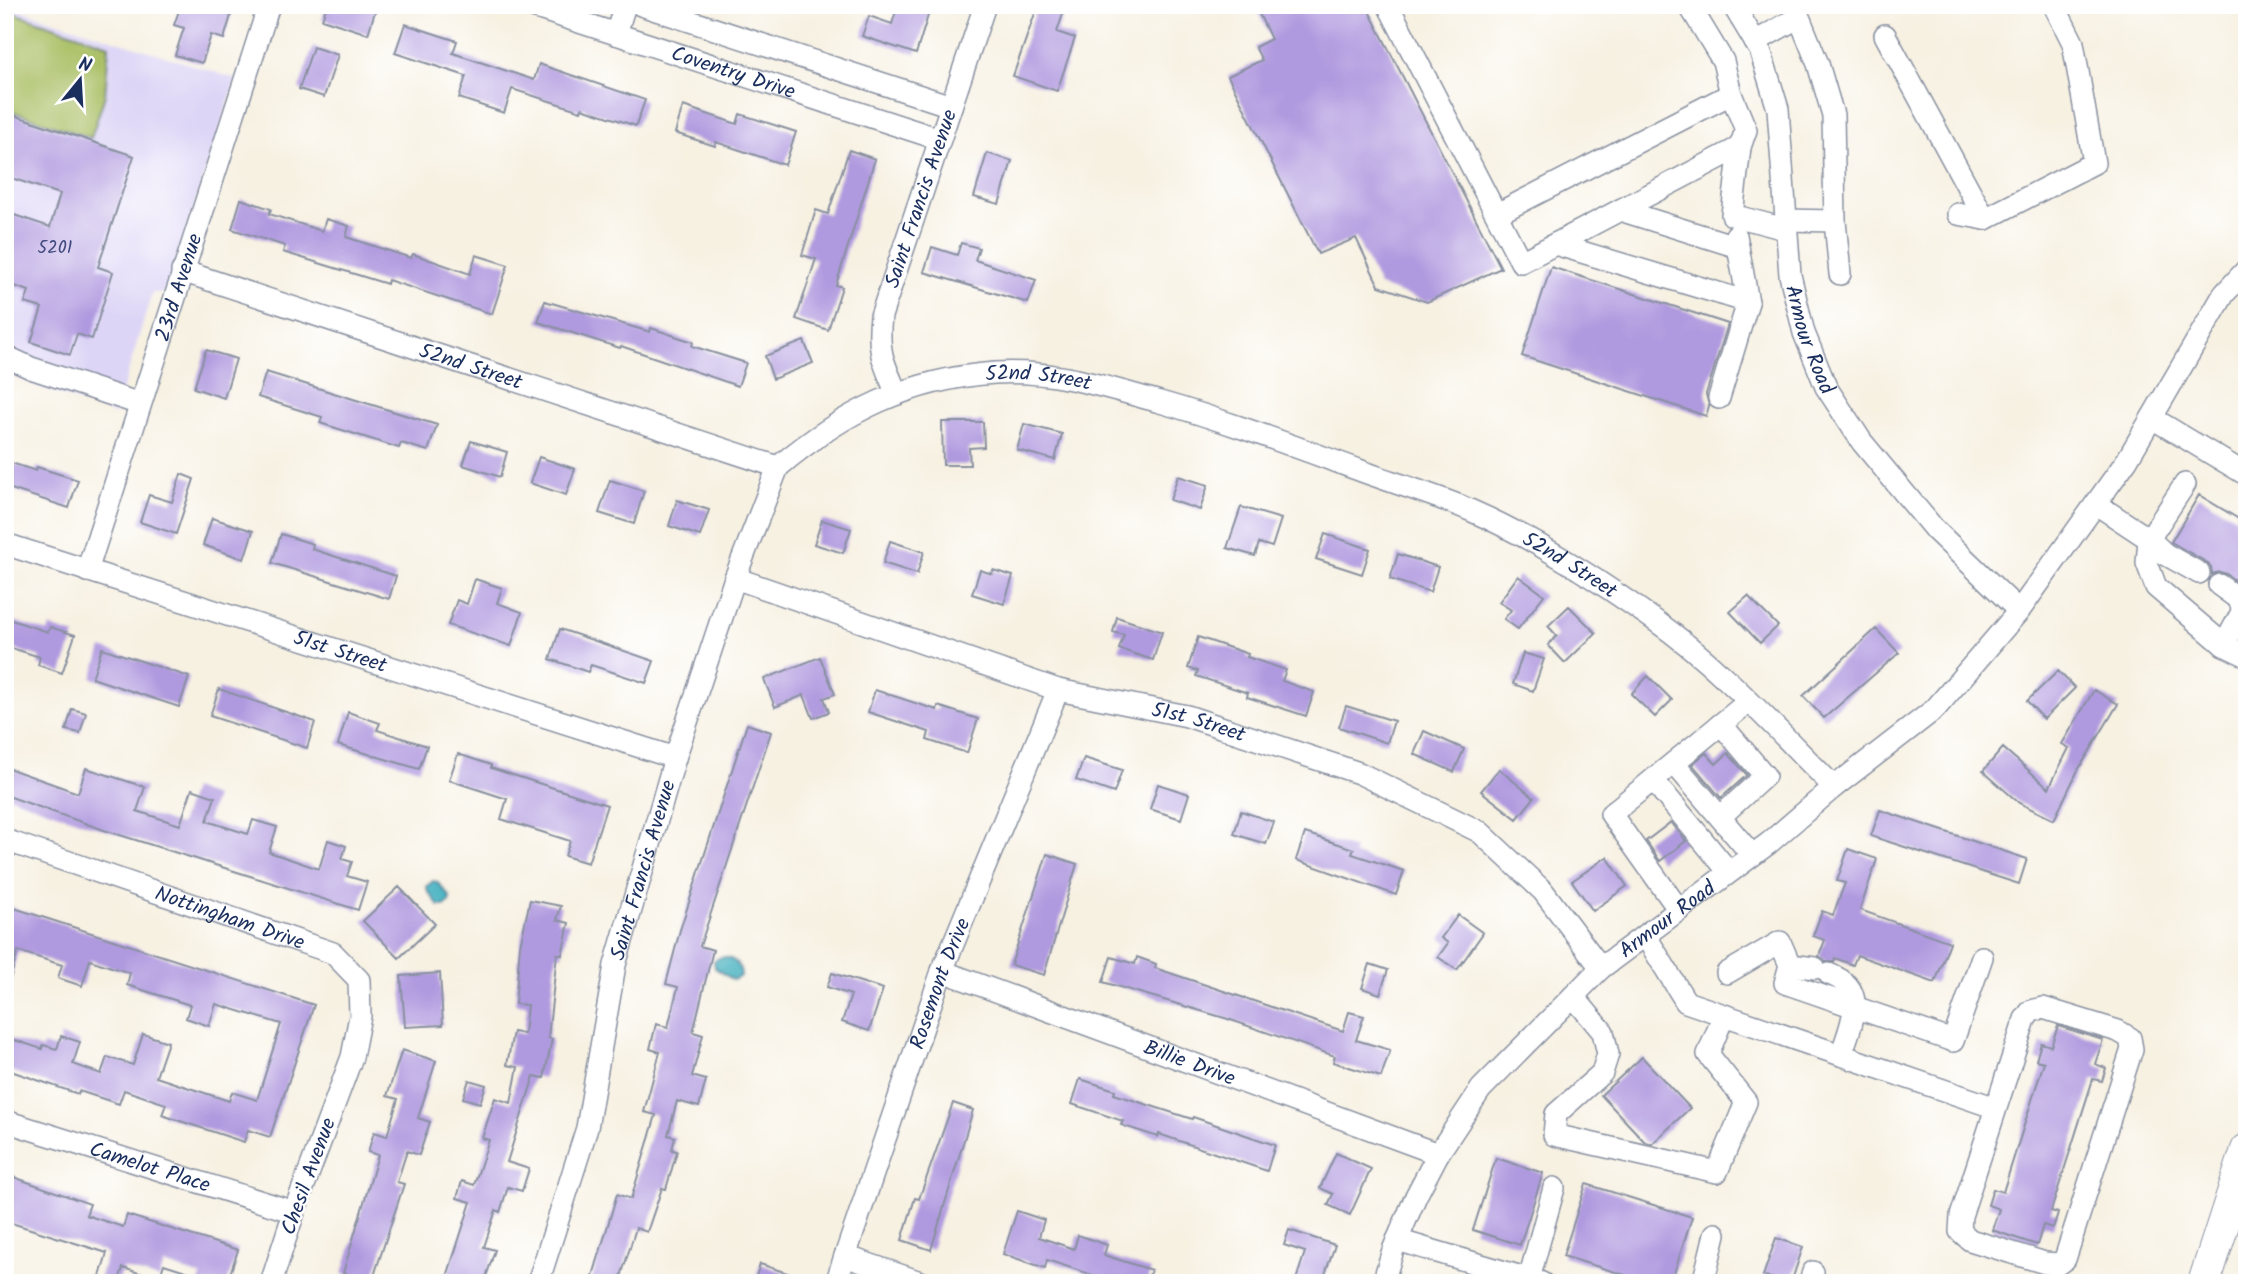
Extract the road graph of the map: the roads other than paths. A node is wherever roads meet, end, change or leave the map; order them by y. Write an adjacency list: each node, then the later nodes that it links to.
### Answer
1 (269, 5): 28 (street, 23rd Avenue)
2 (527, 5): 11 (street, Coventry Drive)
3 (625, 5): 11 (street)
4 (641, 5): 15 (street, Coventry Drive)
5 (985, 5): 15 (street, Saint Francis Avenue)
6 (1388, 5): 19 (street)
7 (1689, 5): 14 (street)
8 (1733, 5): 13 (street, Armour Road)
9 (2054, 5): 22 (street)
10 (1797, 11): 13 (street); 23 (street)
11 (616, 34): 16 (street, Coventry Drive)
12 (1885, 34): 22 (street)
13 (1755, 42): 24 (street, Armour Road)
14 (1731, 94): 17 (street); 19 (street)
15 (951, 106): 16 (street, Saint Francis Avenue)
16 (939, 139): 32 (street, Saint Francis Avenue)
17 (1740, 148): 18 (street); 21 (street)
18 (1620, 210): 25 (street); 26 (street)
19 (1497, 214): 25 (street)
20 (1958, 214): 22 (street)
21 (1732, 215): 24 (street); 26 (street)
22 (1985, 219)
23 (1835, 221): 24 (street); 29 (street)
24 (1785, 224): 46 (street, Armour Road)
25 (1555, 244): 30 (street)
26 (1738, 247): 30 (street)
27 (2247, 269): 35 (street, Armour Road)
28 (182, 271): 34 (street, 23rd Avenue); 36 (street, 52nd Street)
29 (1840, 274)
30 (1748, 302): 33 (street)
31 (5, 356): 34 (street)
32 (897, 394): 36 (street, 52nd Street); 50 (street, 52nd Street)
33 (1719, 398)
34 (140, 404): 42 (street, 23rd Avenue)
35 (2152, 418): 37 (street); 39 (street, Armour Road)
36 (778, 467): 44 (street, Saint Francis Avenue)
37 (2247, 475)
38 (2185, 484): 40 (street)
39 (2096, 504): 40 (street); 46 (street, Armour Road)
40 (2150, 539): 43 (street); 47 (street)
41 (5, 544): 42 (street, 51st Street)
42 (87, 571): 52 (street, 51st Street)
43 (2199, 573)
44 (734, 578): 49 (street, 51st Street); 52 (street, Saint Francis Avenue)
45 (2219, 585): 47 (street)
46 (2019, 611): 55 (street, Armour Road)
47 (2224, 646): 48 (street)
48 (2247, 656)
49 (1058, 690): 64 (street, 51st Street); 65 (street, Rosemont Drive)
50 (1748, 702): 51 (street); 55 (street, 52nd Street)
51 (1721, 724): 53 (street); 56 (street)
52 (674, 758): 83 (street, Saint Francis Avenue)
53 (1674, 763): 54 (street); 56 (street)
54 (1653, 780): 59 (street); 60 (street)
55 (1834, 787): 58 (street, Armour Road)
56 (1720, 817): 58 (street)
57 (5, 840): 71 (street, Nottingham Drive)
58 (1752, 855): 59 (street, Armour Road)
59 (1729, 872): 60 (street, Armour Road)
60 (1679, 910): 61 (street, Armour Road)
61 (1645, 935): 64 (street, Armour Road); 69 (street)
62 (1982, 957): 68 (street)
63 (1790, 965): 66 (street); 68 (street); 68 (street)
64 (1601, 968): 67 (street, Armour Road)
65 (942, 971): 75 (street, Billie Drive); 80 (street, Rosemont Drive)
66 (1727, 973)
67 (1573, 996): 69 (street); 75 (street, Armour Road)
68 (1856, 1009): 70 (street)
69 (1724, 1015): 70 (street)
70 (1841, 1055): 72 (street)
71 (346, 1070): 77 (street, Chesil Avenue)
72 (1996, 1108): 72 (street)
73 (5, 1121): 77 (street, Camelot Place)
74 (2247, 1150): 88 (highway)
75 (1438, 1154): 79 (street, Armour Road)
76 (1554, 1188): 81 (street)
77 (294, 1212): 82 (street, Chesil Avenue)
78 (1716, 1234): 87 (street)
79 (1397, 1240): 81 (street); 86 (street, Armour Road)
80 (845, 1256): 84 (street, Rosemont Drive); 85 (street)
81 (1536, 1281)
82 (271, 1283)
83 (538, 1283)
84 (836, 1283)
85 (923, 1283)
86 (1383, 1283)
87 (1703, 1283)
88 (2204, 1283)

